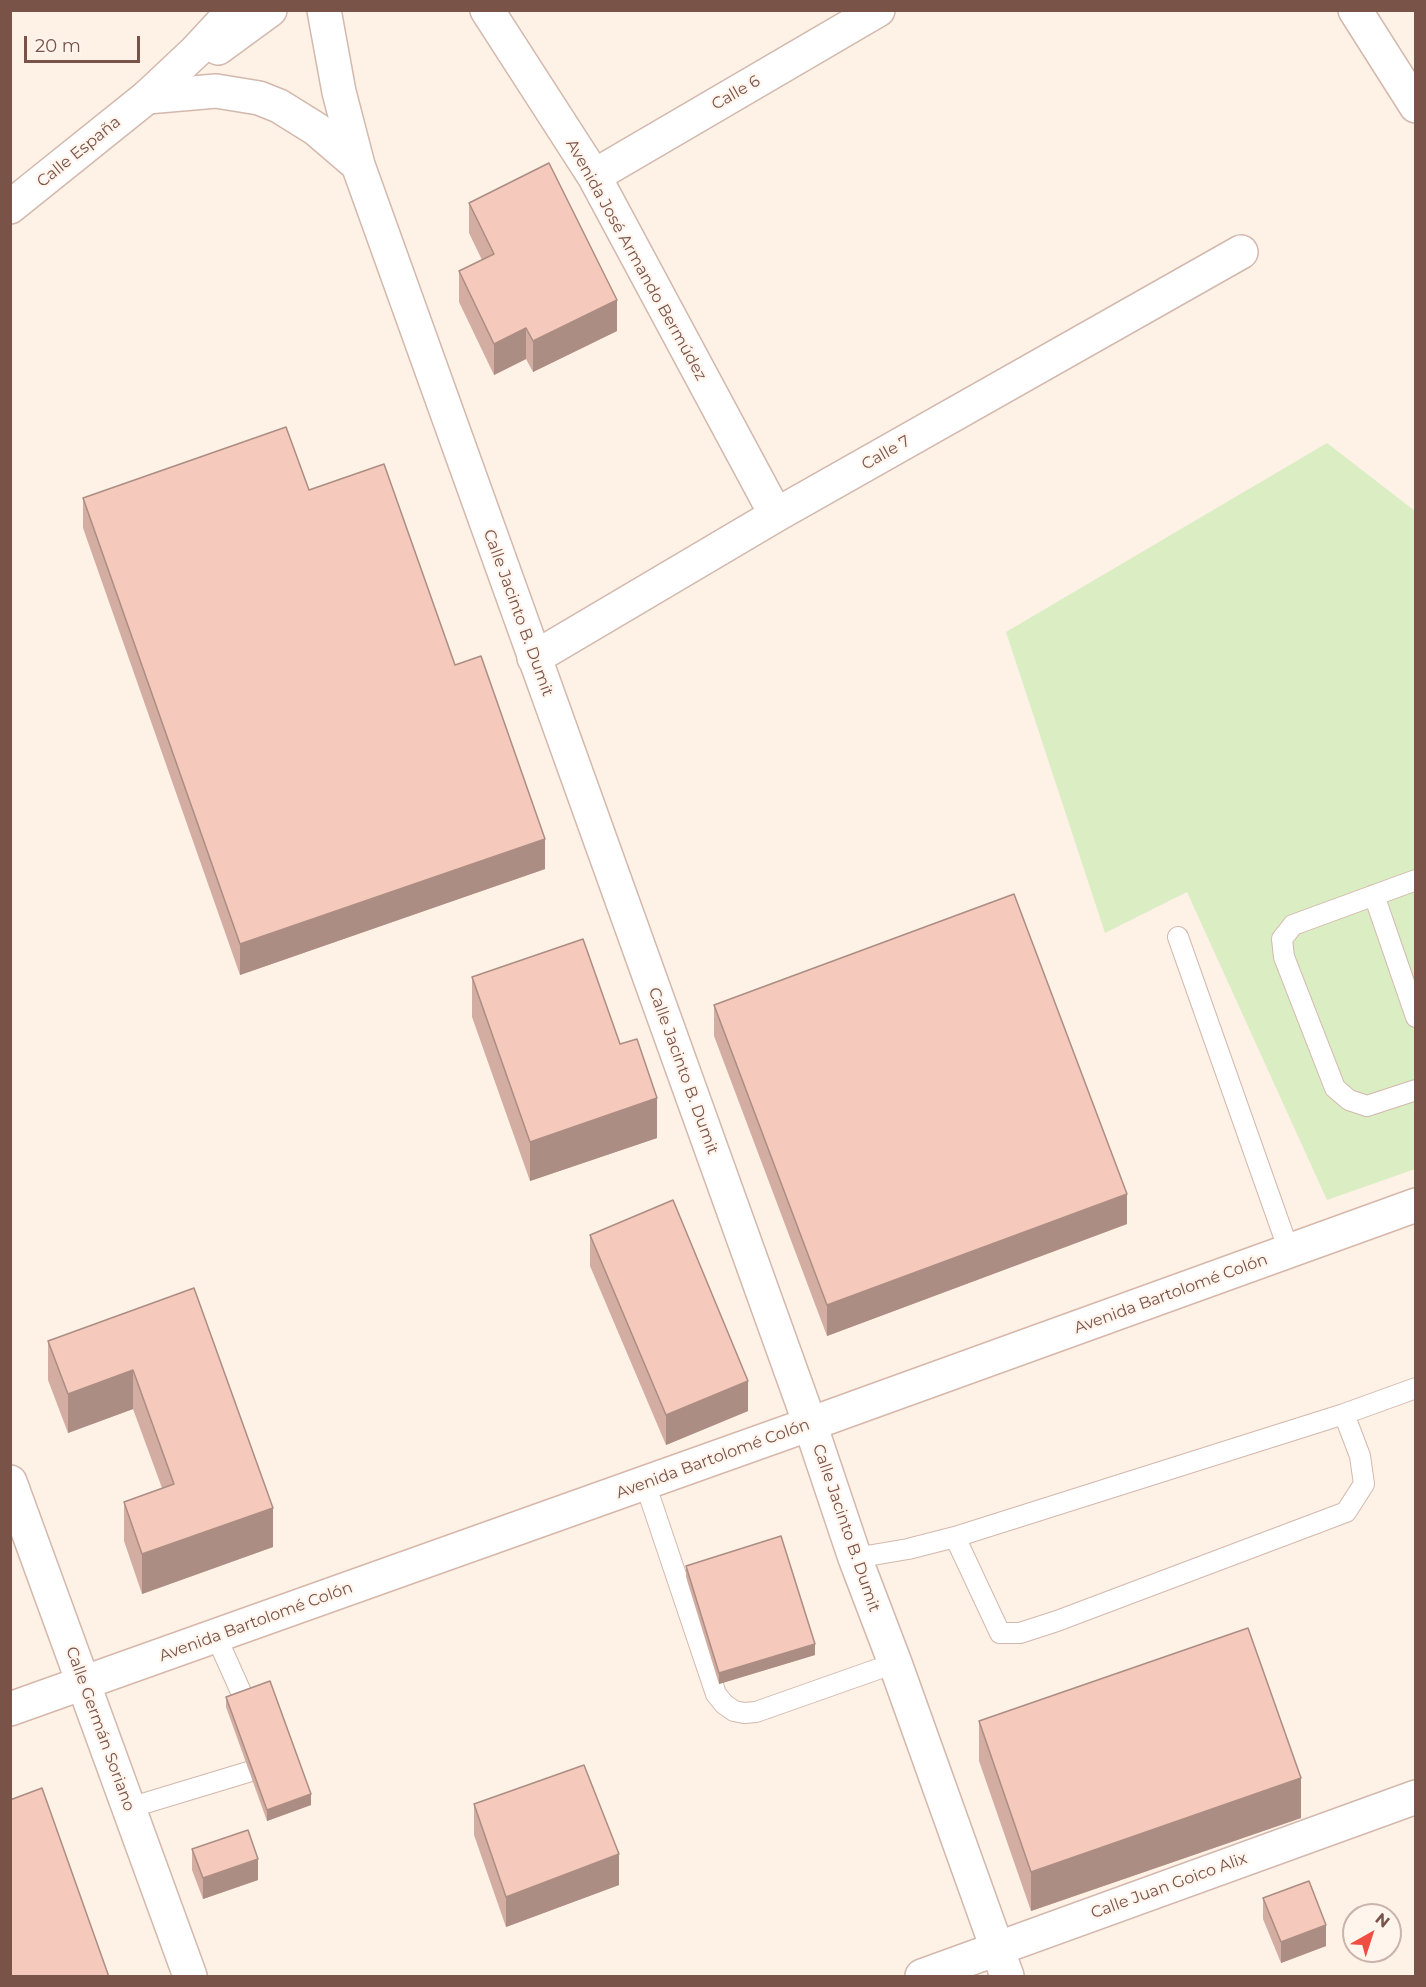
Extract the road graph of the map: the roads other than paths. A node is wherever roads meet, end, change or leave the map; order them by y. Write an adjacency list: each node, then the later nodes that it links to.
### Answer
1 (234, 10): 7 (street, Calle España)
2 (270, 10): 7 (street, Calle España)
3 (324, 10): 9 (street)
4 (487, 10): 10 (street, Avenida José Armando Bermúdez)
5 (878, 10): 10 (street, Calle 6)
6 (1355, 10): 8 (street)
7 (147, 97): 9 (street); 11 (street, Calle España)
8 (1416, 106)
9 (358, 165): 14 (street, Calle Jacinto B. Dumit)
10 (594, 176): 13 (street, Avenida José Armando Bermúdez)
11 (10, 207)
12 (1241, 252): 13 (street, Calle 7)
13 (776, 515): 14 (street, Calle 7)
14 (534, 657): 24 (street, Calle Jacinto B. Dumit)
15 (1416, 880): 16 (lane)
16 (1374, 895): 18 (lane); 19 (lane)
17 (1178, 937): 21 (lane)
18 (1416, 1017)
19 (1416, 1090)
20 (1416, 1205): 21 (street, Avenida Bartolomé Colón)
21 (1289, 1251): 24 (street, Avenida Bartolomé Colón)
22 (1416, 1388): 23 (lane)
23 (1344, 1414): 27 (lane); 27 (lane)
24 (810, 1424): 26 (street, Avenida Bartolomé Colón); 28 (street, Calle Jacinto B. Dumit)
25 (10, 1482): 31 (street, Calle Germán Soriano)
26 (645, 1483): 29 (street, Avenida Bartolomé Colón); 30 (lane)
27 (955, 1537): 28 (lane)
28 (855, 1558): 30 (street, Calle Jacinto B. Dumit)
29 (216, 1636): 31 (street, Avenida Bartolomé Colón); 32 (lane)
30 (895, 1663): 37 (street, Calle Jacinto B. Dumit)
31 (83, 1684): 33 (street, Avenida Bartolomé Colón); 36 (street, Calle Germán Soriano)
32 (245, 1701)
33 (10, 1709)
34 (248, 1772): 36 (lane)
35 (1416, 1797): 37 (street, Calle Juan Goico Alix)
36 (129, 1808): 38 (street, Calle Germán Soriano)
37 (1002, 1963): 39 (street, Calle Juan Goico Alix)
38 (190, 1977)
39 (922, 1977)

